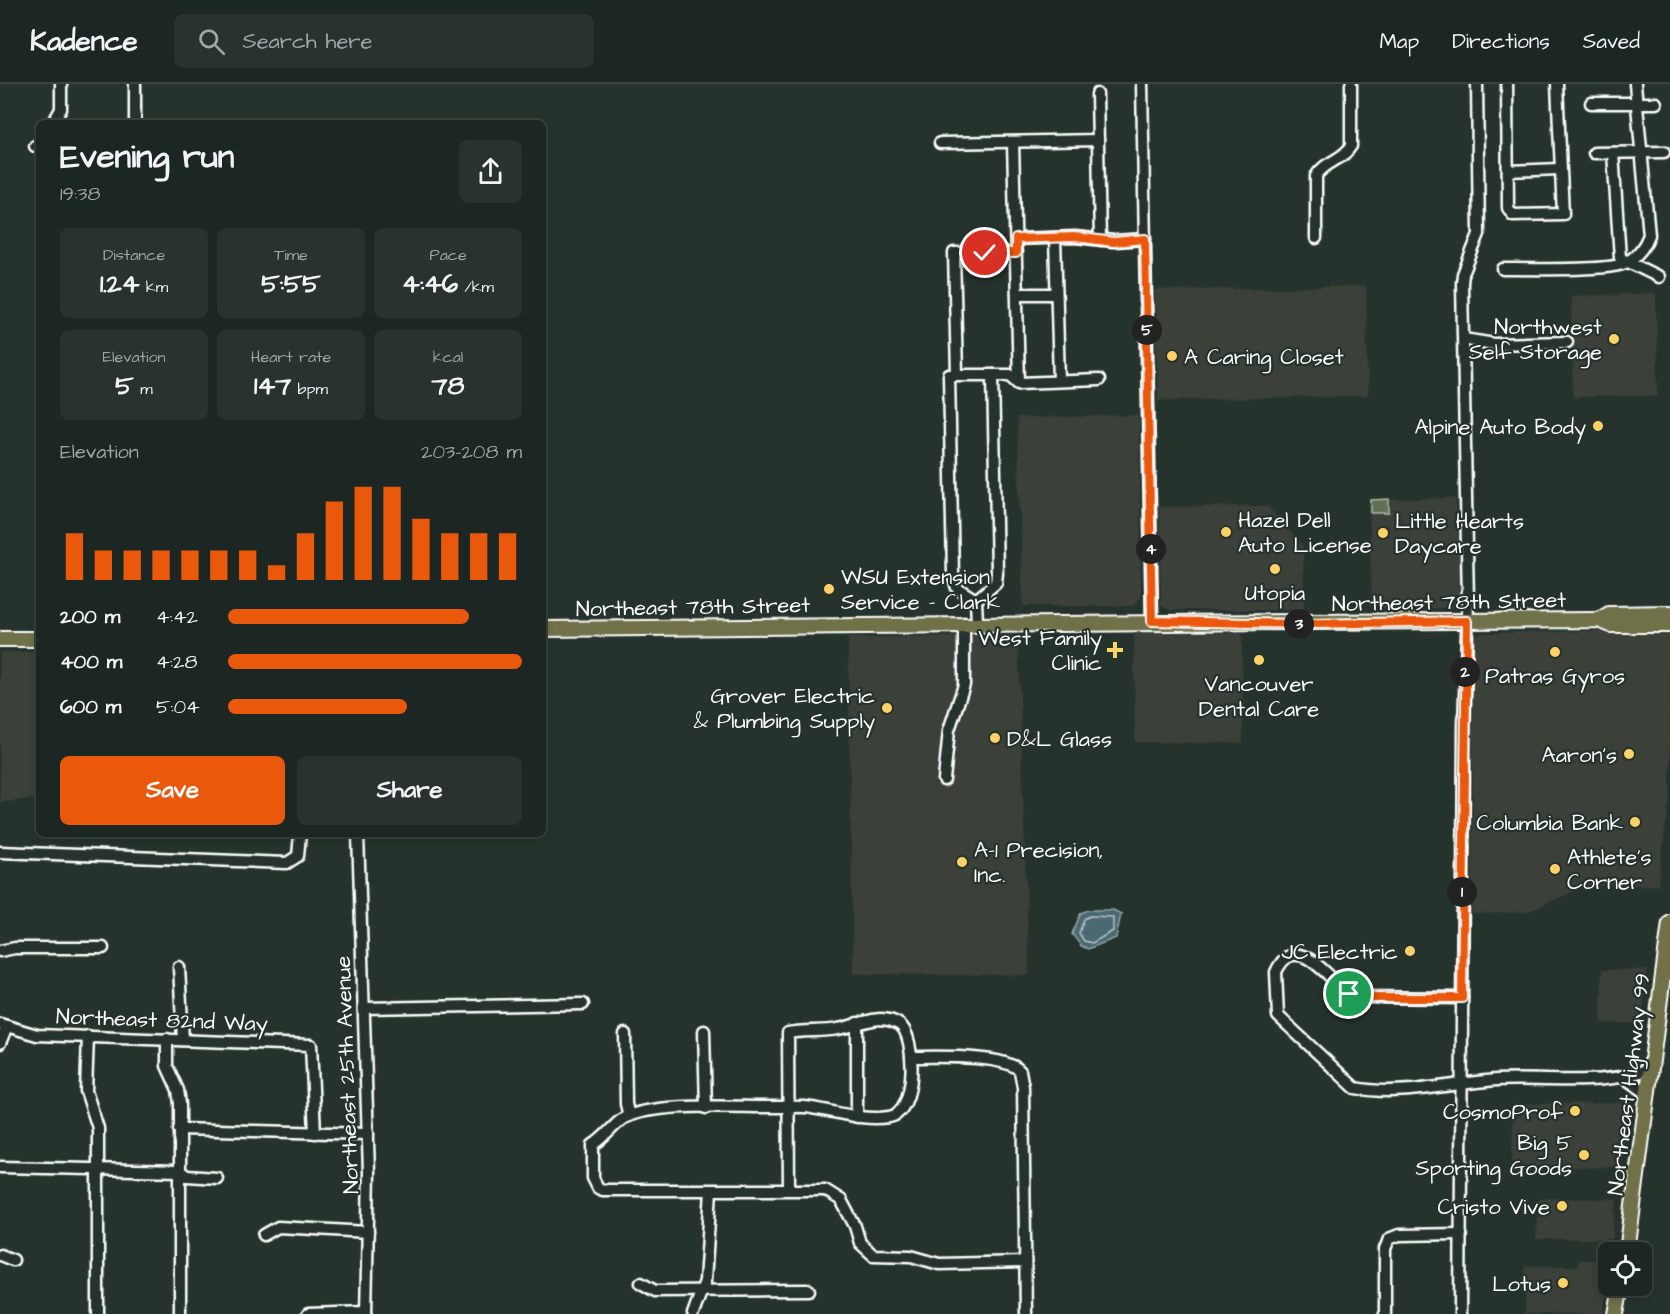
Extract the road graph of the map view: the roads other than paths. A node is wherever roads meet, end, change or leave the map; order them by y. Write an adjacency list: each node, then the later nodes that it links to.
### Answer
1 (61, 84): 13 (street)
2 (135, 84): 14 (street)
3 (1142, 84): 27 (street)
4 (1351, 84): 25 (street)
5 (1477, 84): 35 (street)
6 (1507, 84): 23 (street)
7 (1557, 84): 22 (street)
8 (1635, 84): 12 (street)
9 (1097, 94): 15 (street)
10 (1591, 103): 12 (street)
11 (1656, 103): 12 (street)
12 (1637, 104): 18 (street)
13 (55, 120)
14 (135, 120)
15 (1098, 140): 16 (street); 28 (street)
16 (1013, 142): 17 (street); 26 (street)
17 (940, 143)
18 (1640, 152): 19 (street); 21 (street); 30 (street)
19 (1664, 152)
20 (1594, 153): 21 (street)
21 (1613, 153): 30 (street)
22 (1559, 169): 23 (street); 23 (street)
23 (1508, 171)
24 (1054, 238): 26 (street); 28 (street); 34 (street)
25 (1316, 238)
26 (1016, 239): 29 (street)
27 (1145, 239): 28 (street); 45 (street)
28 (1100, 240)
29 (1016, 253): 33 (street); 37 (street)
30 (1629, 261): 31 (street); 32 (street)
31 (1503, 269)
32 (1659, 277)
33 (1017, 294): 34 (street); 41 (street)
34 (1056, 294): 40 (street)
35 (1464, 339): 36 (street); 46 (street)
36 (1567, 342)
37 (957, 374): 38 (street); 42 (street)
38 (993, 375): 41 (street); 42 (street)
39 (1099, 380): 40 (street)
40 (1059, 381): 41 (street)
41 (1019, 383)
42 (976, 600): 47 (street)
43 (1670, 613): 44 (main road, Northeast 78th Street)
44 (1599, 620): 46 (main road, Northeast 78th Street); 48 (main road, Northeast 78th Street)
45 (1152, 621): 46 (main road, Northeast 78th Street); 47 (main road, Northeast 78th Street)
46 (1467, 621): 60 (street)
47 (970, 623): 49 (main road, Northeast 78th Street); 52 (street)
48 (1670, 625)
49 (546, 629)
50 (0, 639): 51 (main road)
51 (36, 639)
52 (944, 780)
53 (300, 837): 55 (street)
54 (358, 837): 62 (street, Northeast 25th Avenue)
55 (0, 852)
56 (1670, 922): 63 (main road, Northeast Highway 99)
57 (103, 948): 58 (street)
58 (0, 951)
59 (179, 967): 70 (street)
60 (1462, 998): 75 (street); 75 (street)
61 (583, 1004): 62 (street)
62 (364, 1008): 83 (street, Northeast 25th Avenue)
63 (1664, 1009): 73 (main road, Northeast Highway 99)
64 (857, 1023): 72 (street); 77 (street); 80 (street)
65 (6, 1026): 68 (street, Northeast 82nd Way); 71 (street)
66 (704, 1031): 78 (street)
67 (625, 1034): 79 (street)
68 (88, 1036): 69 (street, Northeast 82nd Way); 85 (street)
69 (167, 1039): 70 (street, Northeast 82nd Way); 81 (street)
70 (183, 1040): 82 (street, Northeast 82nd Way)
71 (0, 1043)
72 (911, 1057): 80 (street); 96 (street)
73 (1651, 1068): 74 (street); 76 (main road, Northeast Highway 99)
74 (1625, 1078): 75 (street); 76 (street)
75 (1461, 1084): 91 (street)
76 (1648, 1094): 93 (main road, Northeast Highway 99)
77 (788, 1107): 78 (street); 80 (street); 88 (street)
78 (706, 1108): 79 (street)
79 (629, 1116): 89 (street)
80 (857, 1117)
81 (179, 1129): 82 (street); 86 (street)
82 (315, 1133): 83 (street)
83 (368, 1134): 90 (street, Northeast 25th Avenue)
84 (0, 1167): 85 (street)
85 (97, 1169): 86 (street); 102 (street)
86 (180, 1171): 87 (street); 103 (street)
87 (217, 1178)
88 (789, 1189): 89 (street); 96 (street)
89 (711, 1191): 99 (street)
90 (368, 1232): 92 (street); 101 (street, Northeast 25th Avenue)
91 (1461, 1234): 107 (street); 108 (street)
92 (264, 1235)
93 (1628, 1242)
94 (0, 1256): 95 (street)
95 (13, 1260)
96 (1025, 1262): 106 (street)
97 (640, 1283): 99 (street)
98 (809, 1290): 99 (street)
99 (701, 1291): 105 (street)
100 (1619, 1296): 109 (main road)
101 (366, 1313): 104 (street)
102 (98, 1314)
103 (180, 1314)
104 (308, 1314)
105 (693, 1314)
106 (1026, 1314)
107 (1385, 1314)
108 (1460, 1314)
109 (1616, 1314)

